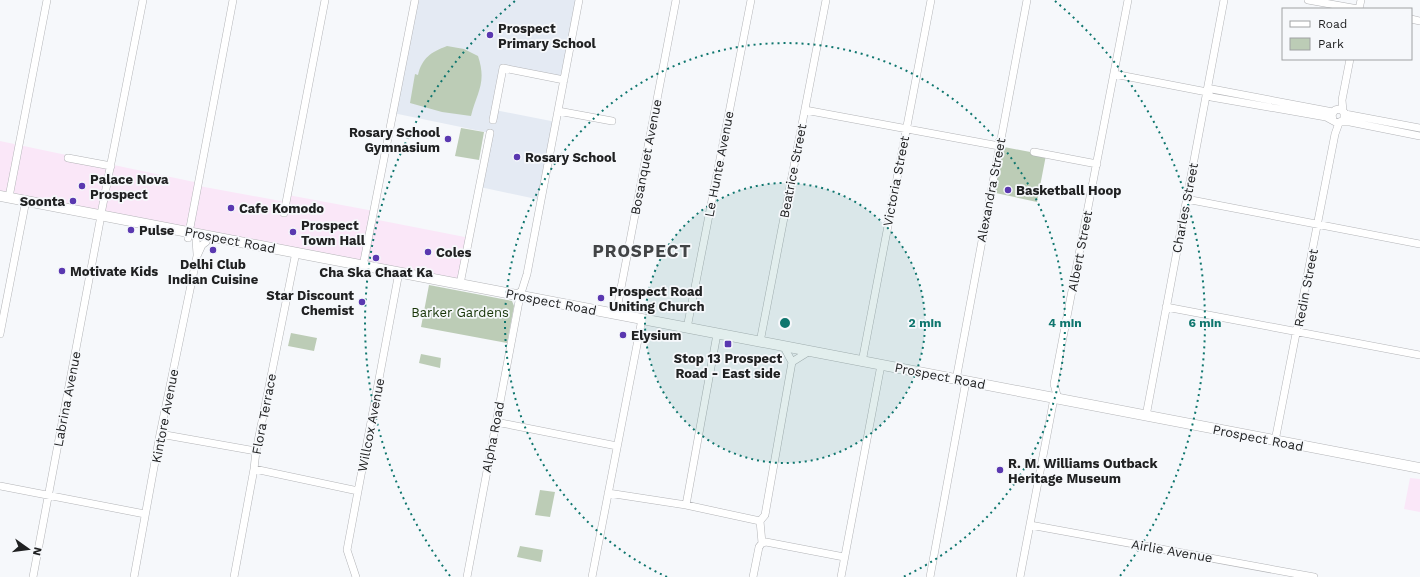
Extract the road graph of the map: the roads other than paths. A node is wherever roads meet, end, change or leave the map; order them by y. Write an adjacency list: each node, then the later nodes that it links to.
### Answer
1 (47, 0): 35 (street)
2 (143, 0): 34 (street, Labrina Avenue)
3 (233, 0): 41 (street)
4 (325, 0): 38 (street)
5 (415, 0): 44 (street)
6 (579, 0): 18 (street)
7 (676, 0): 50 (street, Bosanquet Avenue)
8 (751, 0): 52 (street, Le Hunte Avenue)
9 (826, 0): 20 (street, Beatrice Street)
10 (931, 0): 27 (street, Victoria Street)
11 (1027, 0): 30 (street, Alexandra Street)
12 (1128, 0): 17 (street, Albert Street)
13 (1224, 0): 19 (street, Charles Street)
14 (1308, 0): 15 (street)
15 (1353, 8)
16 (1350, 60): 22 (street)
17 (1114, 74): 19 (street); 33 (street, Albert Street)
18 (564, 80): 21 (street); 23 (street)
19 (1207, 92): 22 (street); 25 (street); 36 (street, Charles Street)
20 (805, 110): 27 (street); 56 (street, Beatrice Street)
21 (558, 111): 24 (street); 45 (street)
22 (1339, 112): 25 (street); 25 (street); 26 (street)
23 (493, 120)
24 (612, 121)
25 (1337, 122): 29 (street); 40 (street, Redin Street)
26 (1420, 128)
27 (906, 129): 30 (street); 61 (street, Victoria Street)
28 (490, 134): 47 (street)
29 (1420, 136)
30 (999, 146): 63 (street, Alexandra Street)
31 (1034, 152): 33 (street)
32 (68, 158): 34 (street)
33 (1097, 164): 64 (street, Albert Street)
34 (111, 166): 39 (street, Labrina Avenue)
35 (3, 198): 37 (main road, Prospect Road)
36 (1186, 199): 40 (street); 49 (street, Charles Street)
37 (25, 203): 39 (main road, Prospect Road); 54 (street)
38 (284, 214)
39 (101, 218): 41 (main road, Prospect Road); 77 (street, Labrina Avenue)
40 (1318, 225): 42 (street); 53 (street, Redin Street)
41 (195, 238): 43 (main road, Prospect Road); 43 (main road, Prospect Road); 68 (street, Kintore Avenue)
42 (1420, 244)
43 (295, 255): 44 (main road, Prospect Road); 71 (street, Flora Terrace)
44 (363, 268): 46 (main road, Prospect Road)
45 (527, 274): 48 (street); 48 (street)
46 (399, 275): 47 (main road, Prospect Road); 75 (street, Willcox Avenue)
47 (460, 284): 48 (main road, Prospect Road)
48 (522, 296): 50 (main road, Prospect Road); 67 (street, Alpha Road)
49 (1166, 307): 53 (street); 66 (street, Charles Street)
50 (616, 314): 51 (main road, Prospect Road)
51 (642, 319): 52 (main road, Prospect Road); 70 (street)
52 (687, 328): 55 (main road, Prospect Road)
53 (1298, 332): 59 (street); 69 (street, Redin Street)
54 (0, 334)
55 (717, 334): 56 (main road, Prospect Road); 78 (street)
56 (760, 342): 57 (main road, Prospect Road)
57 (784, 347): 58 (main road, Prospect Road); 60 (street)
58 (808, 352): 60 (street); 61 (main road, Prospect Road)
59 (1420, 355)
60 (792, 362): 80 (street)
61 (862, 362): 62 (main road, Prospect Road)
62 (881, 365): 63 (main road, Prospect Road); 83 (street)
63 (961, 380): 65 (main road, Prospect Road); 92 (street, Alexandra Street)
64 (1054, 384): 65 (street, Albert Street); 65 (street, Albert Street)
65 (1052, 398): 66 (main road, Prospect Road); 81 (street)
66 (1146, 416): 69 (main road, Prospect Road)
67 (496, 422): 70 (street); 88 (street, Alpha Road)
68 (160, 434): 71 (street); 79 (street, Kintore Avenue)
69 (1275, 441): 72 (main road, Prospect Road)
70 (617, 446): 76 (street)
71 (256, 451): 73 (street, Flora Terrace)
72 (1420, 468)
73 (254, 469): 75 (street); 86 (street, Flora Terrace)
74 (0, 486): 77 (street)
75 (358, 491): 87 (street, Willcox Avenue)
76 (608, 493): 78 (street); 89 (street)
77 (49, 496): 79 (street); 84 (street, Labrina Avenue)
78 (686, 505): 80 (street)
79 (145, 514): 85 (street, Kintore Avenue)
80 (760, 521): 82 (street)
81 (1030, 525): 93 (street); 94 (street, Airlie Avenue)
82 (762, 543): 83 (street); 90 (street)
83 (844, 557): 91 (street)
84 (33, 577)
85 (134, 577)
86 (234, 577)
87 (356, 577)
88 (467, 577)
89 (592, 577)
90 (753, 577)
91 (841, 577)
92 (930, 577)
93 (1020, 577)
94 (1314, 577)

